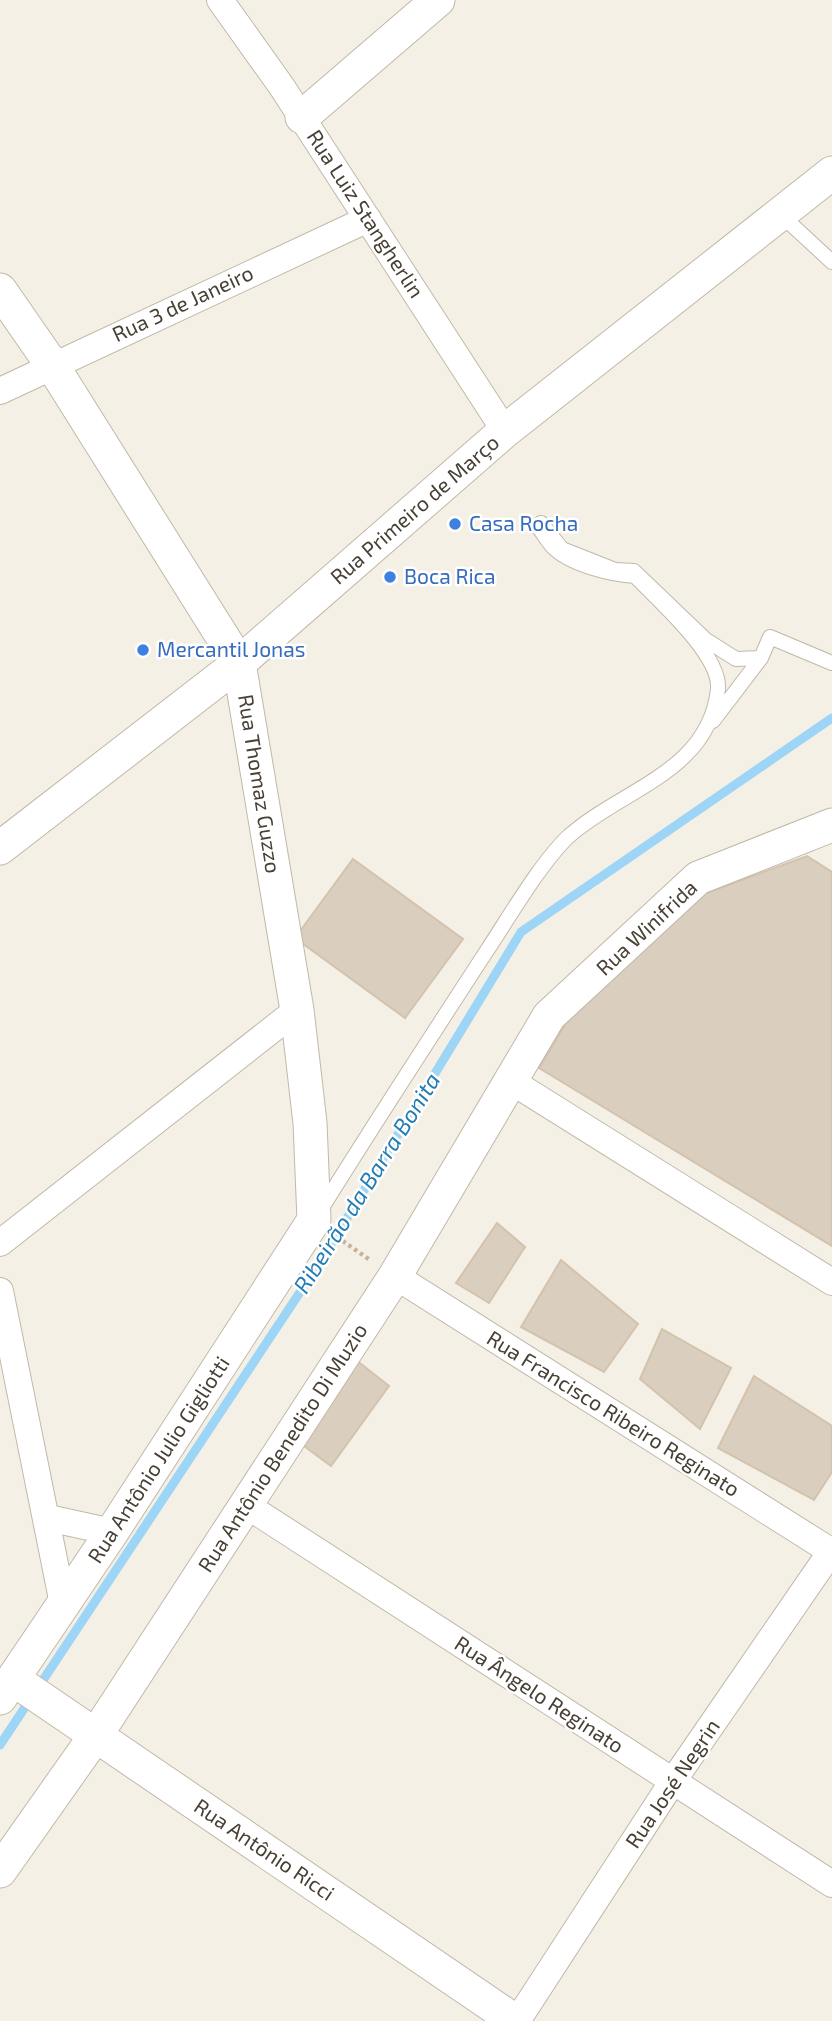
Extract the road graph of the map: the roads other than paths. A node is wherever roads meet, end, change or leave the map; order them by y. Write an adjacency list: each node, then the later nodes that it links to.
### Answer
1 (220, 0): 3 (street, Rua Luiz Stangherlin)
2 (438, 0): 3 (street)
3 (302, 117): 6 (street, Rua Luiz Stangherlin)
4 (832, 173): 5 (street, Rua Primeiro de Março)
5 (780, 214): 7 (lane); 11 (street, Rua Primeiro de Março)
6 (368, 219): 9 (street, Rua 3 de Janeiro); 11 (street, Rua Luiz Stangherlin)
7 (832, 262)
8 (0, 290): 9 (street, Rua Thomaz Guzzo)
9 (52, 365): 10 (street, Rua 3 de Janeiro); 13 (street, Rua Thomaz Guzzo)
10 (0, 391)
11 (505, 431): 13 (street, Rua Primeiro de Março)
12 (761, 658): 14 (lane); 15 (lane); 15 (lane)
13 (239, 663): 17 (street, Rua Primeiro de Março); 18 (street, Rua Thomaz Guzzo)
14 (832, 663)
15 (705, 733): 21 (lane)
16 (827, 832): 19 (street, Rua Winifrida)
17 (0, 848)
18 (297, 1010): 21 (street, Rua Thomaz Guzzo); 22 (street)
19 (549, 1016): 20 (street, Rua Antônio Benedito Di Muzio)
20 (511, 1081): 23 (street, Rua Antônio Benedito Di Muzio); 24 (street)
21 (322, 1226): 28 (street, Rua Antônio Julio Gigliotti)
22 (0, 1243)
23 (383, 1268): 26 (street, Rua Antônio Benedito Di Muzio); 29 (street, Rua Francisco Ribeiro Reginato)
24 (832, 1282)
25 (0, 1291): 27 (street)
26 (246, 1505): 32 (street, Rua Antônio Benedito Di Muzio); 33 (street, Rua Ângelo Reginato)
27 (48, 1518): 28 (street); 30 (street)
28 (112, 1532): 30 (street, Rua Antônio Julio Gigliotti)
29 (832, 1551): 33 (street, Rua José Negrin)
30 (63, 1604): 31 (street, Rua Antônio Julio Gigliotti)
31 (15, 1689): 32 (street, Rua Antônio Ricci)
32 (85, 1727): 34 (street, Rua Antônio Benedito Di Muzio); 36 (street, Rua Antônio Ricci)
33 (673, 1782): 35 (street, Rua Ângelo Reginato); 36 (street, Rua José Negrin)
34 (0, 1871)
35 (832, 1884)
36 (516, 2021)

